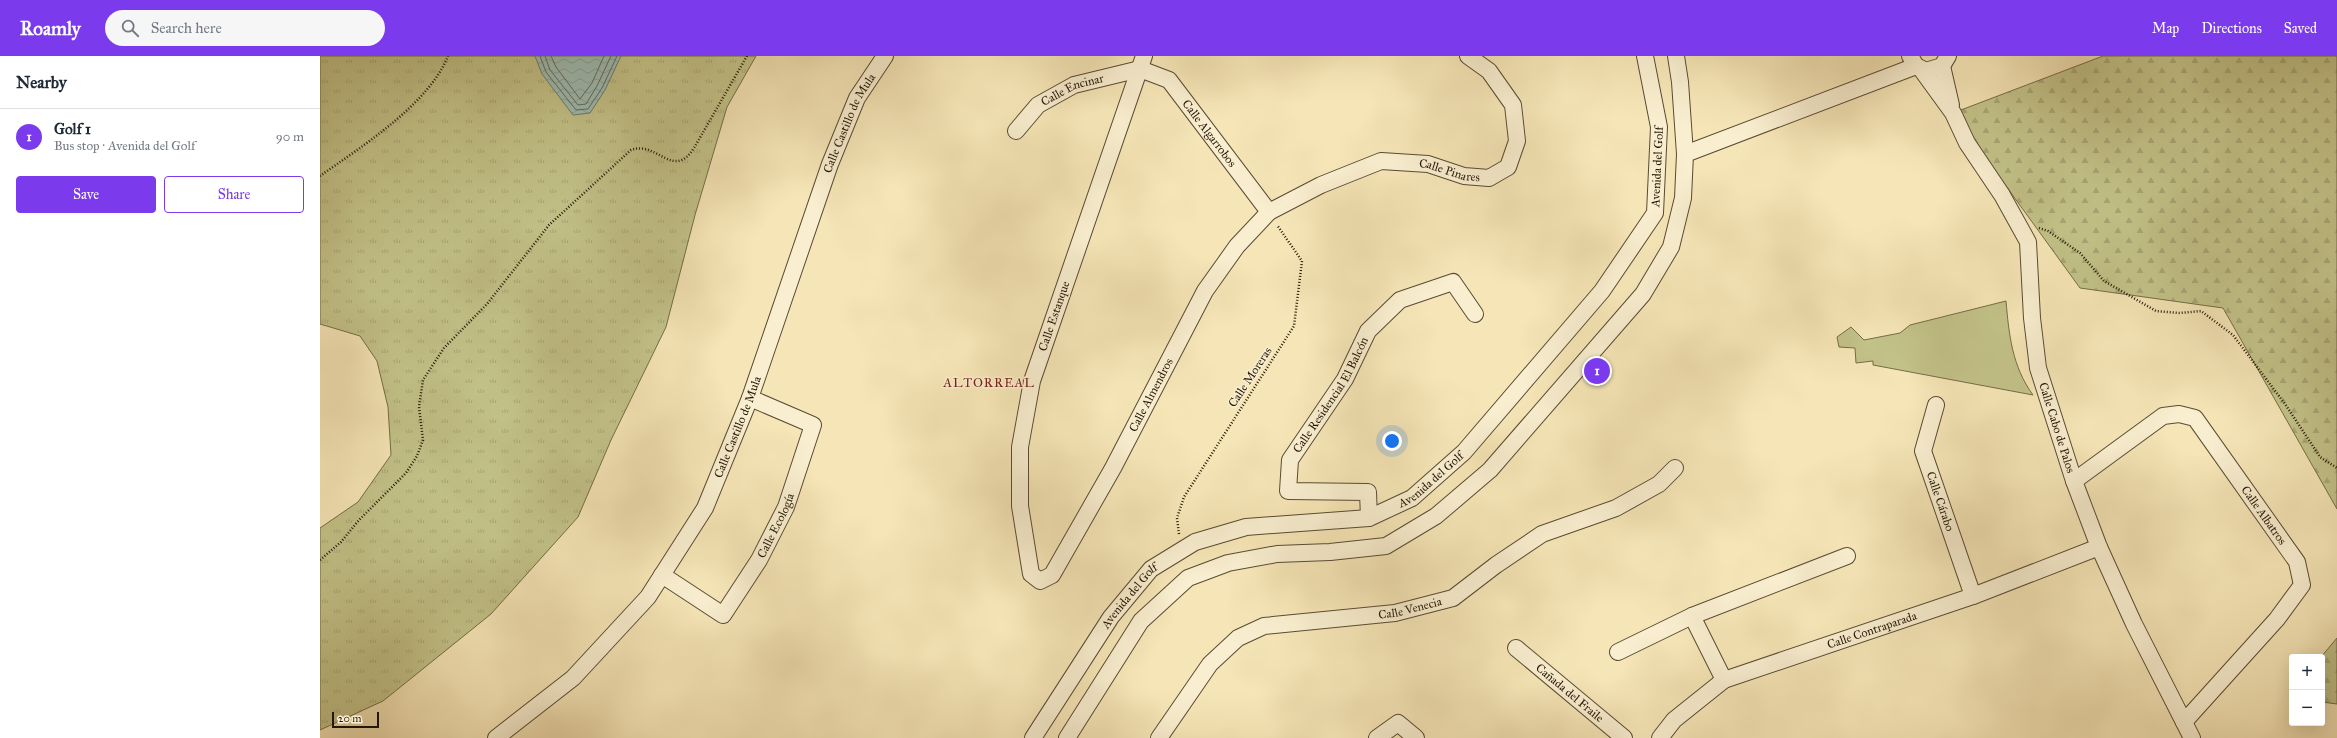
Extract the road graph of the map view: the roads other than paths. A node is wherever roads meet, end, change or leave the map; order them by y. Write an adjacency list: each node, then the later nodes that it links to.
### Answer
1 (885, 56): 13 (street, Calle Castillo de Mula)
2 (1468, 56): 11 (street, Calle Pinares)
3 (1645, 56): 17 (street, Avenida del Golf)
4 (1676, 56): 10 (street, Avenida del Golf)
5 (1949, 60): 7 (street); 8 (street, Calle Cabo de Palos)
6 (1142, 62): 9 (street, Calle Encinar); 11 (street, Calle Algarrobos); 21 (street, Calle Estanque)
7 (1916, 64): 8 (street, Calle Cabo de Palos); 10 (street)
8 (1953, 113): 16 (street, Calle Cabo de Palos)
9 (1016, 131)
10 (1685, 154): 30 (street, Avenida del Golf)
11 (1269, 212): 21 (street, Calle Almendros)
12 (1475, 314): 17 (street, Calle Residencial El Balcón)
13 (750, 398): 20 (street, Calle Castillo de Mula); 20 (street, Calle Ecología)
14 (1936, 405): 22 (street, Calle Cárabo)
15 (1675, 468): 31 (street, Calle Venecia)
16 (2074, 481): 18 (street, Calle Cabo de Palos); 27 (street, Calle Albatros)
17 (1369, 518): 29 (street, Avenida del Golf)
18 (2099, 547): 22 (street, Calle Contraparada); 27 (street, Calle Cabo de Palos)
19 (1847, 556): 23 (street)
20 (662, 575): 28 (street, Calle Castillo de Mula)
21 (1040, 581)
22 (1973, 596): 26 (street, Calle Contraparada)
23 (1692, 616): 25 (street); 26 (street)
24 (1516, 648): 34 (street, Cañada del Fraile)
25 (1618, 652)
26 (1724, 680): 35 (street, Calle Contraparada)
27 (2184, 722): 36 (street, Calle Cabo de Palos)
28 (496, 738)
29 (1033, 738)
30 (1067, 738)
31 (1159, 738)
32 (1377, 738): 33 (street)
33 (1416, 738)
34 (1624, 738)
35 (1660, 738)
36 (2192, 738)

